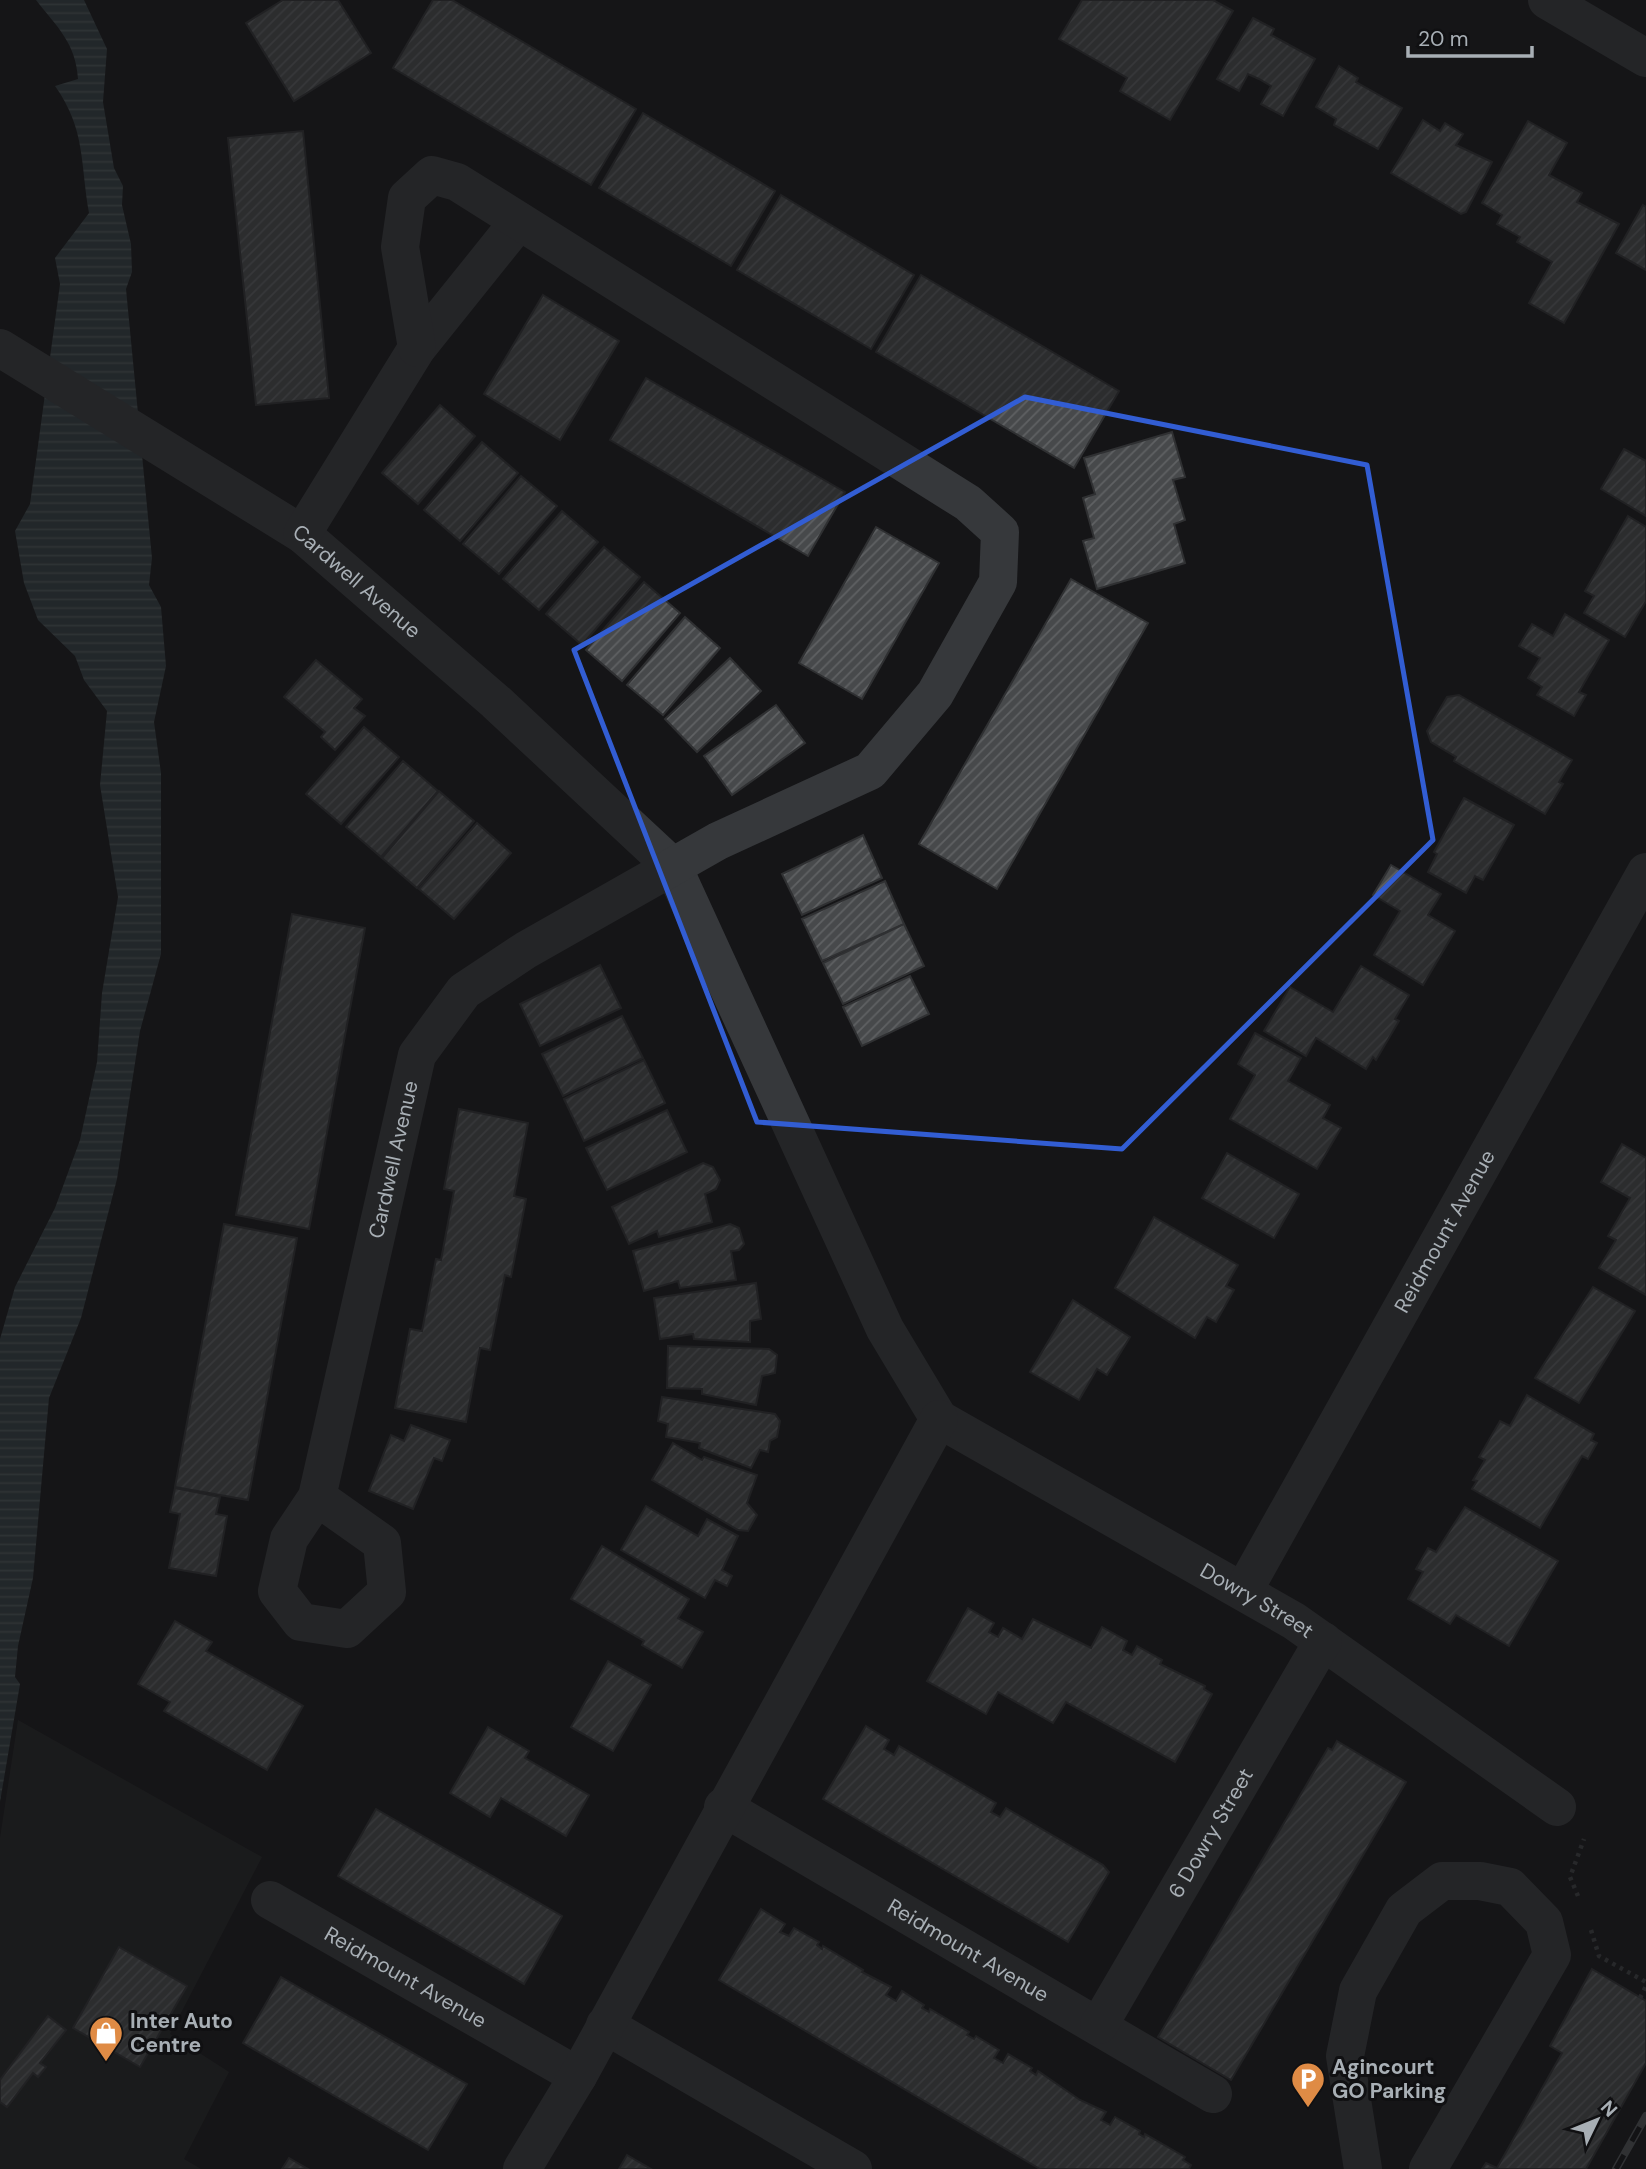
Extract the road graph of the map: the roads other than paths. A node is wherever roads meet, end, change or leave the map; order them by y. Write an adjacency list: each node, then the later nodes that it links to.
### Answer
1 (1547, 0): 2 (street)
2 (1646, 58)
3 (519, 221): 4 (street); 4 (street); 7 (street)
4 (417, 348): 6 (street)
5 (15, 357): 6 (street, Cardwell Avenue)
6 (302, 534): 7 (street, Cardwell Avenue)
7 (673, 867): 9 (street, Cardwell Avenue); 10 (street, Cardwell Avenue)
8 (1646, 872): 11 (street, Reidmount Avenue)
9 (939, 1419): 11 (street, Dowry Street); 13 (street)
10 (317, 1497)
11 (1244, 1590): 12 (street, Dowry Street)
12 (1323, 1641): 14 (street, Dowry Street); 17 (street, 6 Dowry Street)
13 (723, 1807): 16 (street); 17 (street, Reidmount Avenue)
14 (1557, 1807)
15 (270, 1900): 18 (street, Reidmount Avenue)
16 (605, 2025): 18 (street); 21 (street)
17 (1099, 2025): 19 (street, Reidmount Avenue)
18 (578, 2076): 20 (street)
19 (1213, 2094)
20 (522, 2169)
21 (853, 2169)
22 (1363, 2169): 23 (street)
23 (1428, 2169)

